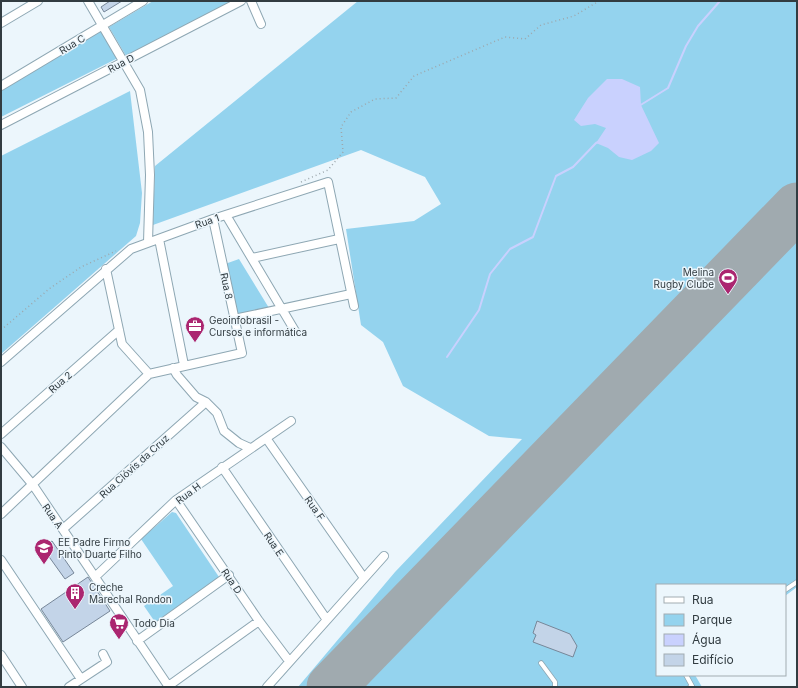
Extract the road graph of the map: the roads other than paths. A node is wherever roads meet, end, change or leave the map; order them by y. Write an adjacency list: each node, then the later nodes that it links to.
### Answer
1 (38, 1): 6 (street)
2 (88, 1): 8 (street)
3 (143, 1): 8 (street, Rua C)
4 (241, 1): 9 (street, Rua D)
5 (251, 1): 7 (street)
6 (1, 23)
7 (261, 24)
8 (102, 26): 9 (street); 10 (street, Rua C)
9 (124, 62): 11 (street, Rua D); 16 (street)
10 (1, 86)
11 (1, 125)
12 (226, 215): 13 (street, Rua 1); 15 (street, Rua 1); 17 (street)
13 (213, 219): 14 (street, Rua 1); 22 (street, Rua 8)
14 (159, 238): 16 (street, Rua 1); 26 (street)
15 (339, 239): 17 (street); 19 (street, Rua 1)
16 (148, 242): 18 (street, Rua 1)
17 (252, 258): 21 (street)
18 (106, 269): 23 (street); 25 (street, Rua 1)
19 (351, 294): 20 (street, Rua 1); 21 (street)
20 (354, 306)
21 (282, 308): 22 (street); 24 (street)
22 (234, 319): 26 (street, Rua 8)
23 (119, 330): 28 (street); 31 (street, Rua 2)
24 (296, 331)
25 (1, 362)
26 (184, 365): 27 (street)
27 (173, 368): 28 (street); 29 (street)
28 (149, 374): 36 (street)
29 (206, 402): 34 (street); 39 (street, Rua Clóvis da Cruz)
30 (290, 421): 32 (street, Rua H)
31 (1, 434)
32 (266, 438): 34 (street, Rua H); 44 (street, Rua F)
33 (1, 447): 36 (street, Rua A)
34 (250, 448): 35 (street, Rua H)
35 (222, 467): 37 (street, Rua H); 47 (street, Rua E)
36 (33, 485): 38 (street); 39 (street, Rua A)
37 (176, 500): 42 (street, Rua D); 43 (street, Rua H)
38 (1, 514)
39 (63, 529): 43 (street, Rua A)
40 (384, 556): 44 (street)
41 (1, 560): 57 (street)
42 (228, 575): 48 (street, Rua D); 49 (street)
43 (95, 577): 49 (street, Rua A)
44 (364, 578): 47 (street)
45 (797, 582): 46 (lane)
46 (786, 589)
47 (327, 620): 52 (street)
48 (259, 621): 52 (street, Rua D); 60 (street)
49 (137, 641): 60 (street, Rua A)
50 (103, 654): 57 (street)
51 (1, 655): 54 (street)
52 (289, 661): 55 (street)
53 (541, 663): 63 (lane)
54 (4, 666): 58 (street)
55 (280, 672): 61 (street); 62 (street)
56 (687, 676): 64 (lane)
57 (81, 679): 59 (street)
58 (22, 687)
59 (69, 687)
60 (168, 687)
61 (260, 687)
62 (267, 687)
63 (555, 687)
64 (690, 687)

